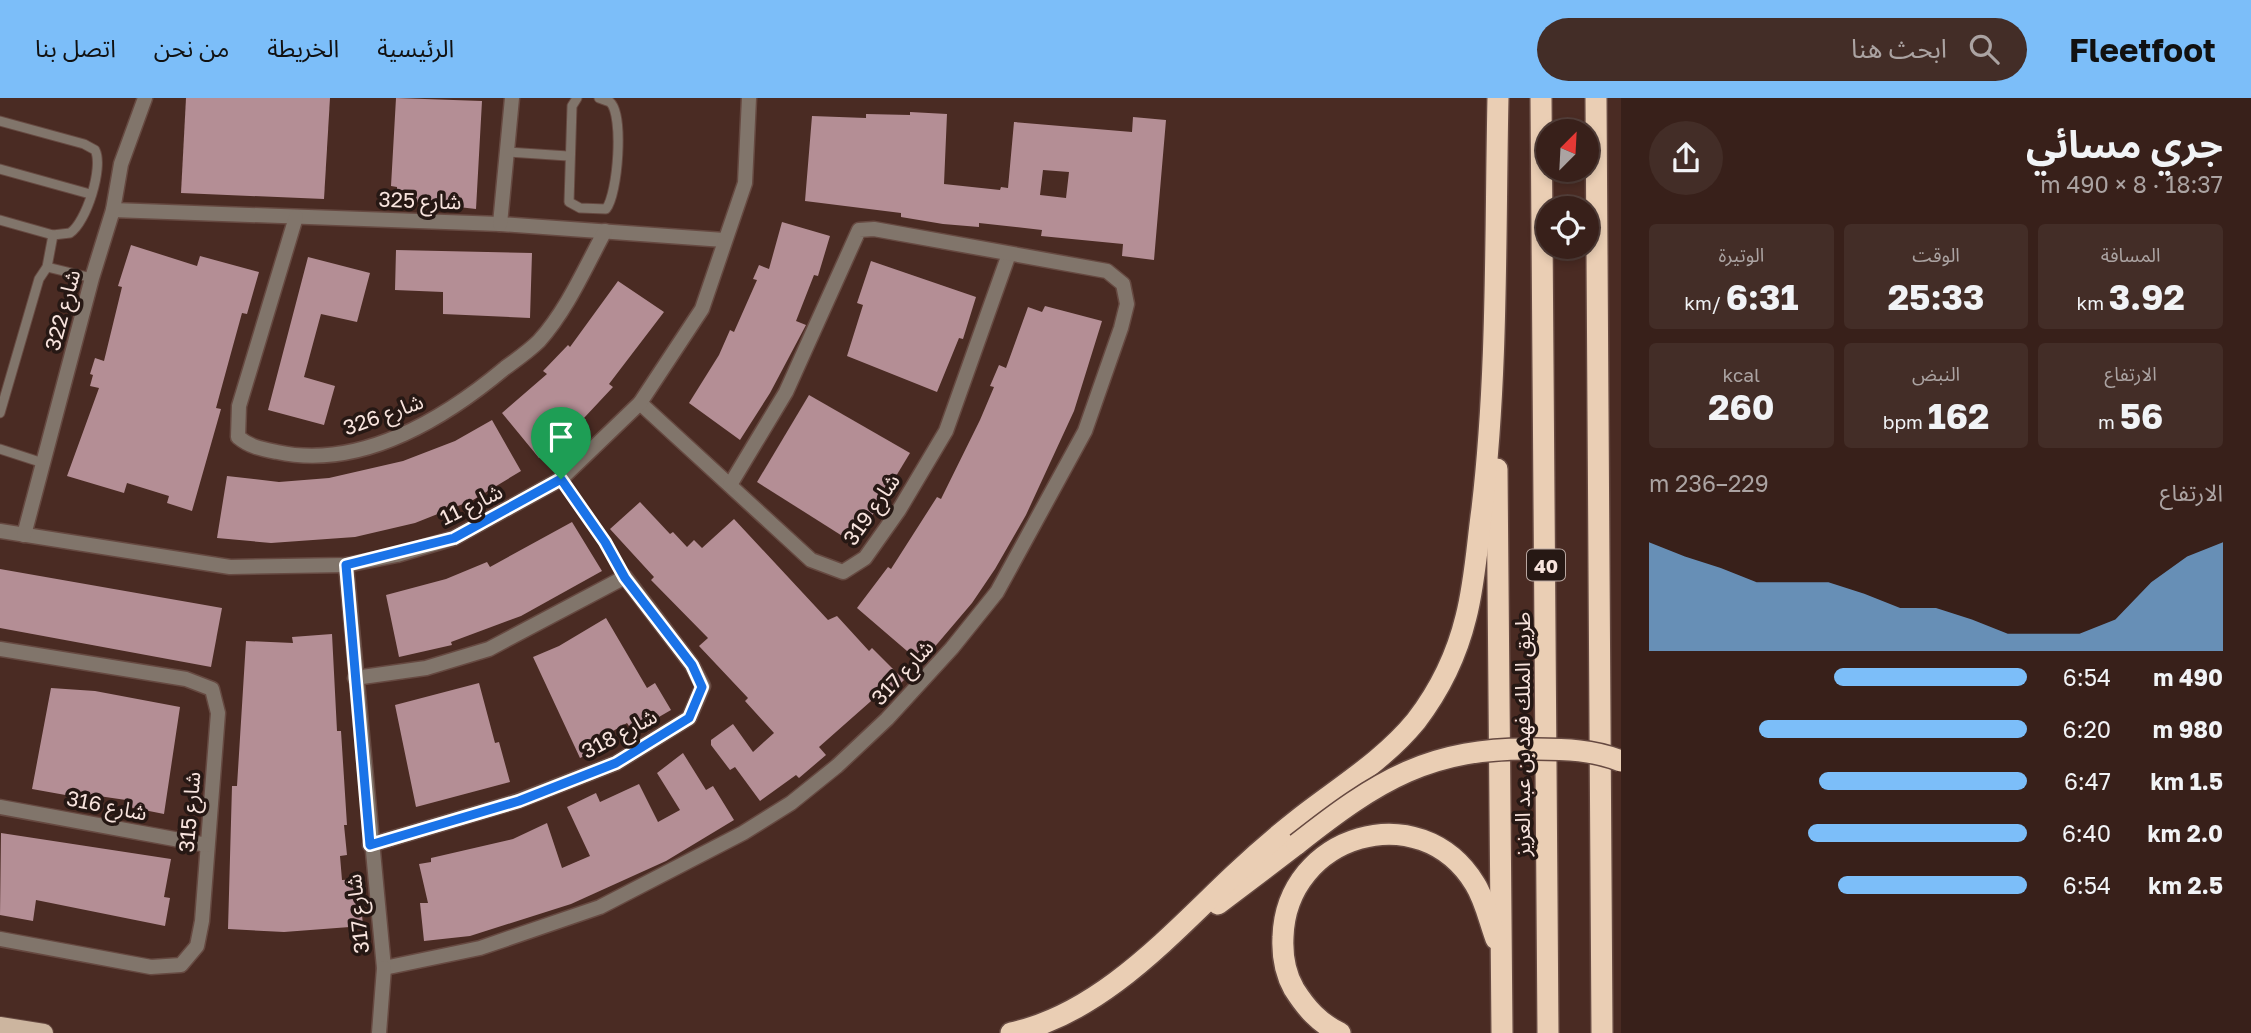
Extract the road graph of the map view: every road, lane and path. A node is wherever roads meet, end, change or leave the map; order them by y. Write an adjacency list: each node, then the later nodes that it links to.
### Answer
1 (145, 98): 14 (street, شارع 322)
2 (512, 98): 10 (street)
3 (577, 98): 11 (lane)
4 (600, 98): 11 (lane)
5 (748, 98): 20 (street, شارع 11)
6 (1498, 98): 24 (highway)
7 (1541, 98): 51 (highway, طريق الملك فهد بن عبد العزيز / 40)
8 (1596, 98): 52 (highway)
9 (0, 121): 13 (lane)
10 (507, 152): 11 (lane); 17 (street)
11 (568, 156)
12 (0, 169): 13 (lane)
13 (90, 194): 19 (lane)
14 (113, 210): 15 (street, شارع 325); 23 (street, شارع 322)
15 (296, 217): 17 (street, شارع 325); 18 (street, شارع 326)
16 (0, 220): 19 (lane)
17 (500, 224): 18 (street, شارع 325)
18 (605, 231): 20 (street, شارع 325)
19 (53, 235): 22 (lane)
20 (724, 240): 25 (street, شارع 11)
21 (1009, 254): 30 (street, شارع 317); 30 (street, شارع 319); 44 (street, شارع 317)
22 (47, 267): 23 (lane); 26 (lane)
23 (92, 278): 28 (street, شارع 322)
24 (1492, 394): 42 (highway); 43 (highway)
25 (640, 403): 29 (street, شارع 11); 30 (street, شارع 319)
26 (0, 413)
27 (0, 449): 28 (lane)
28 (43, 463): 32 (street, شارع 322)
29 (561, 479): 33 (street, شارع 11); 34 (lane)
30 (730, 485)
31 (0, 531): 32 (street, شارع 11)
32 (24, 535): 33 (street, شارع 11)
33 (346, 565): 36 (street, شارع 317)
34 (625, 578): 36 (street); 40 (street, شارع 318)
35 (0, 649): 39 (street, شارع 315)
36 (355, 678): 40 (street, شارع 317)
37 (1621, 761): 42 (highway, bridge)
38 (0, 807): 39 (street, شارع 316)
39 (207, 845): 41 (street, شارع 315)
40 (370, 845): 44 (street, شارع 317)
41 (0, 939)
42 (1164, 941): 48 (highway)
43 (1502, 959): 49 (highway); 50 (highway)
44 (384, 968): 47 (street)
45 (0, 1026): 46 (main road)
46 (44, 1033)
47 (379, 1033)
48 (1011, 1033)
49 (1340, 1033)
50 (1502, 1033)
51 (1548, 1033)
52 (1602, 1033)

